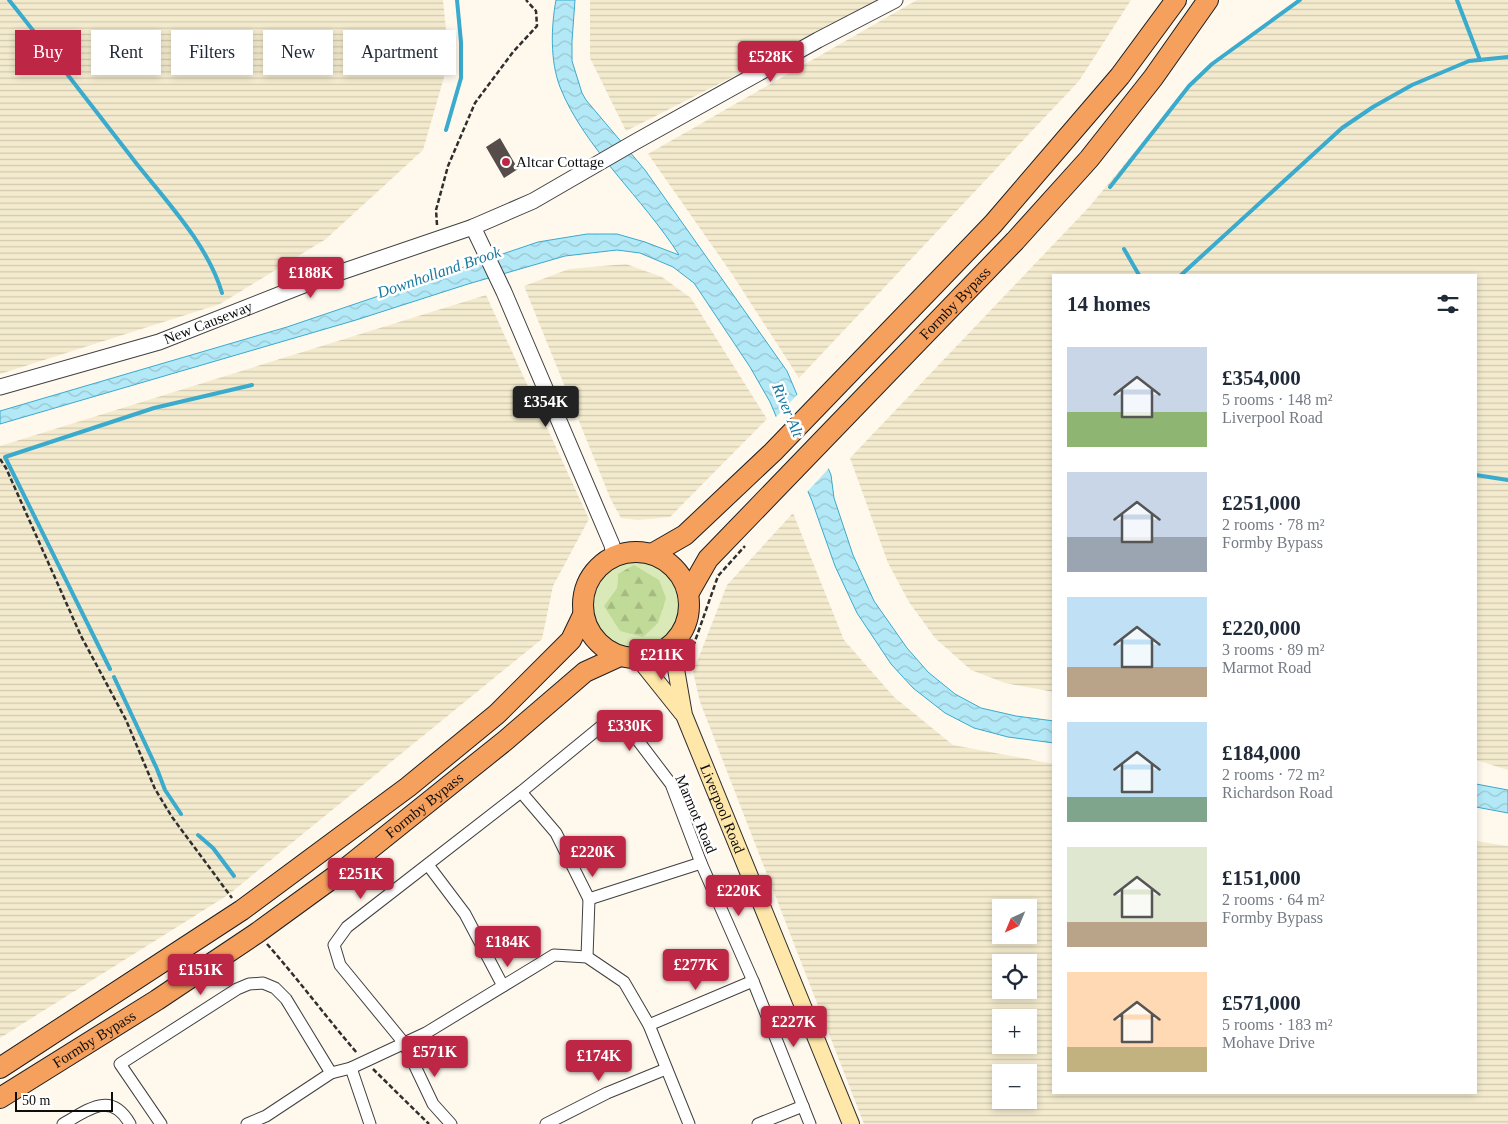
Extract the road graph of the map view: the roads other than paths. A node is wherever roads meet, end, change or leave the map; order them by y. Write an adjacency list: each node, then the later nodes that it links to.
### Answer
1 (895, 0): 4 (street, New Causeway)
2 (1176, 0): 6 (highway, Formby Bypass)
3 (1208, 0): 8 (highway, Formby Bypass)
4 (473, 227): 5 (street, New Causeway); 7 (street)
5 (0, 387)
6 (652, 554): 7 (highway); 8 (highway)
7 (614, 556): 9 (highway)
8 (688, 594): 10 (highway)
9 (583, 615): 11 (highway); 22 (highway, Formby Bypass)
10 (674, 643): 11 (highway); 12 (main road, Liverpool Road)
11 (629, 657): 12 (main road, Liverpool Road); 26 (highway, Formby Bypass)
12 (684, 715): 39 (main road, Liverpool Road)
13 (521, 792): 14 (street, Marmot Road); 15 (street, Marmot Road); 16 (street)
14 (701, 863): 16 (street); 18 (street, Marmot Road)
15 (428, 865): 19 (street); 21 (street, Marmot Road)
16 (589, 899): 17 (street)
17 (587, 957): 19 (street); 20 (street)
18 (753, 981): 20 (street); 27 (street, Marmot Road)
19 (503, 986): 21 (street)
20 (649, 1025): 24 (street)
21 (404, 1043): 23 (street); 34 (street)
22 (0, 1068)
23 (351, 1068): 25 (street); 33 (street)
24 (666, 1069): 35 (street); 36 (street)
25 (331, 1073): 28 (street); 31 (street)
26 (0, 1098)
27 (803, 1106): 37 (street); 38 (street, Marmot Road)
28 (267, 1120): 32 (street)
29 (63, 1124): 30 (street)
30 (130, 1124)
31 (161, 1124)
32 (247, 1124)
33 (370, 1124)
34 (451, 1124)
35 (546, 1124)
36 (689, 1124)
37 (758, 1124)
38 (810, 1124)
39 (851, 1124)

